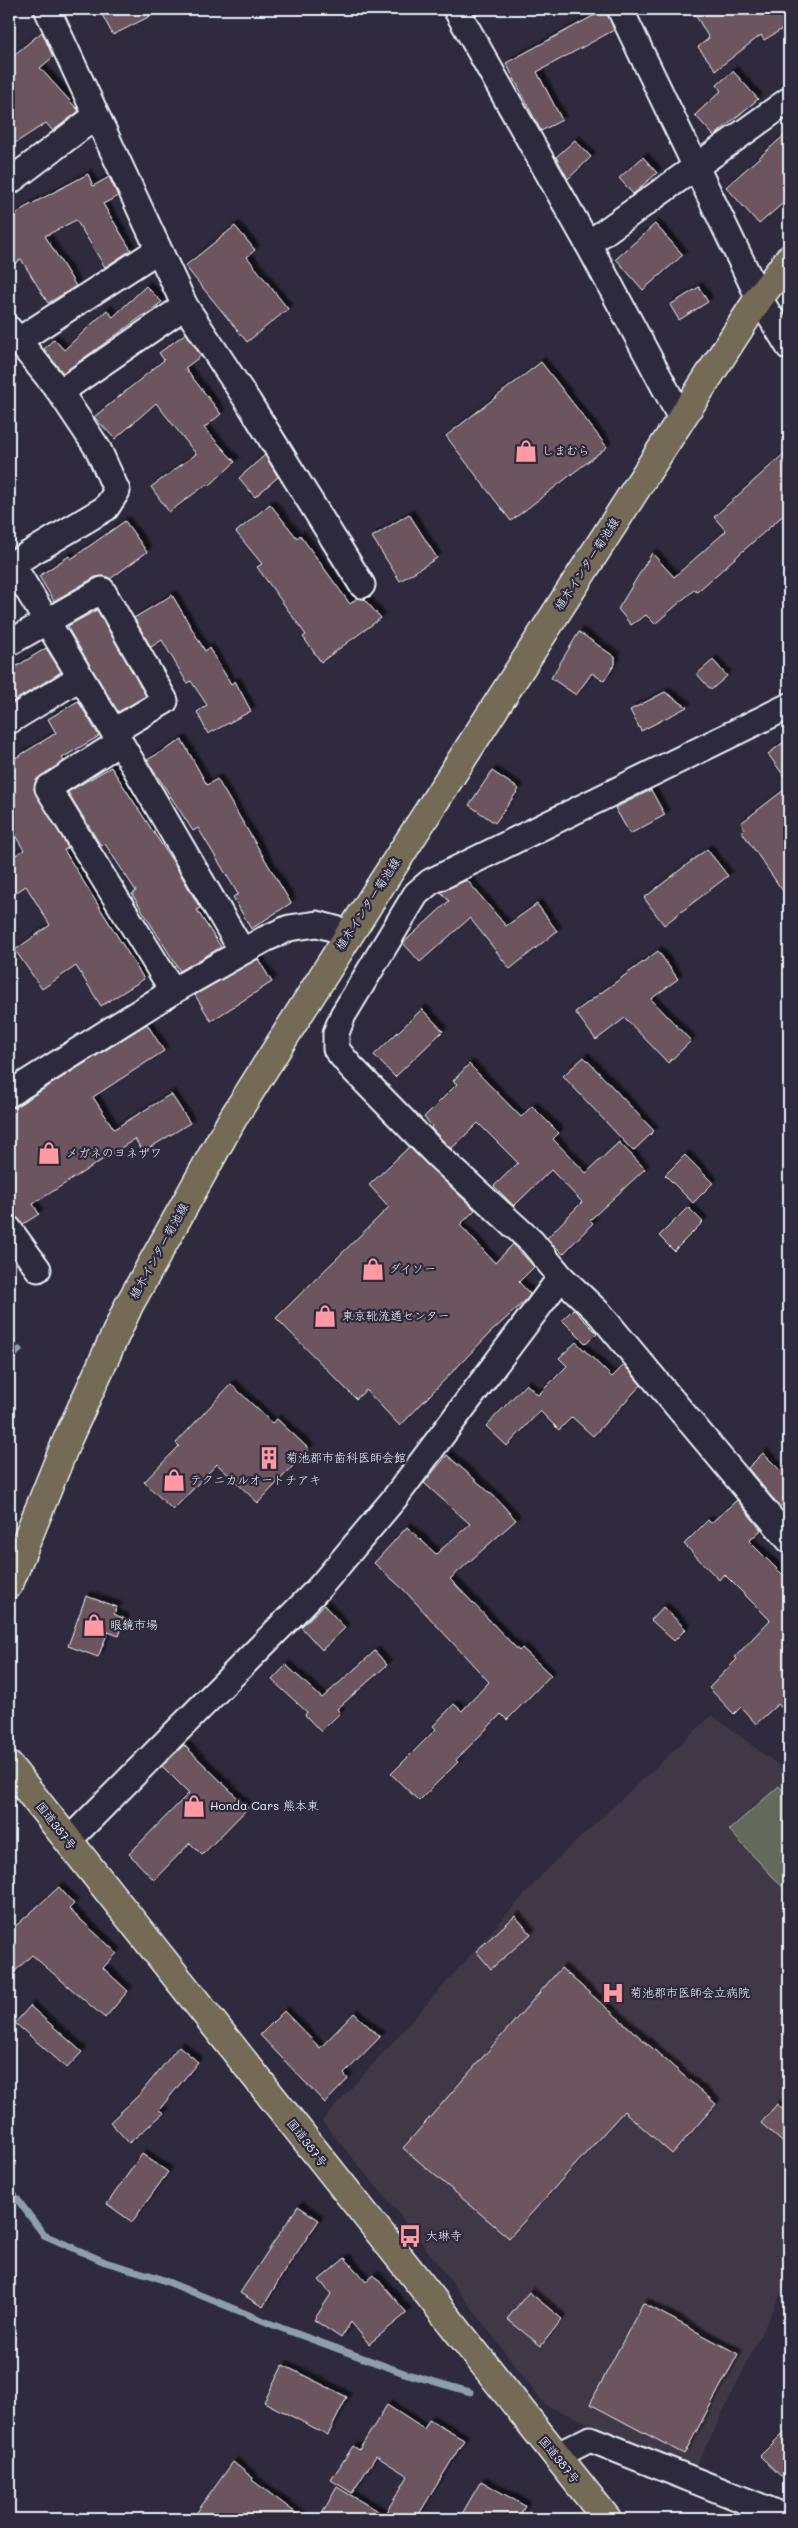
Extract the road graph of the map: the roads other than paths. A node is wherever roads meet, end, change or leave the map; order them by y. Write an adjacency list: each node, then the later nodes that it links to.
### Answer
1 (47, 9): 5 (street)
2 (456, 9): 8 (street)
3 (620, 9): 6 (street)
4 (789, 100): 6 (street)
5 (96, 116): 7 (street); 9 (street)
6 (695, 165): 8 (street); 11 (street)
7 (9, 182)
8 (588, 244): 16 (street)
9 (158, 250): 12 (street); 13 (street)
10 (789, 259): 11 (main road, 植木インター菊池線)
11 (759, 298): 14 (street); 16 (main road, 植木インター菊池線)
12 (185, 306): 15 (street); 18 (street)
13 (14, 334): 15 (street)
14 (789, 346)
15 (60, 392): 17 (street)
16 (681, 418): 25 (main road, 植木インター菊池線)
17 (10, 565): 19 (street)
18 (362, 586)
19 (45, 621): 20 (street); 21 (street); 24 (street)
20 (9, 643)
21 (79, 678): 23 (street); 24 (street)
22 (789, 706): 26 (street)
23 (9, 721)
24 (117, 737): 28 (street); 29 (street)
25 (375, 894): 26 (street); 27 (main road, 植木インター菊池線)
26 (416, 894): 33 (street)
27 (350, 933): 28 (street); 35 (main road, 植木インター菊池線)
28 (242, 951): 29 (street)
29 (173, 991): 30 (street)
30 (9, 1094)
31 (9, 1229): 32 (street)
32 (38, 1269)
33 (561, 1277): 34 (street); 37 (street)
34 (789, 1540)
35 (9, 1584)
36 (9, 1766): 37 (main road, 国道387号)
37 (68, 1841): 38 (main road, 国道387号)
38 (556, 2456): 39 (street); 40 (main road, 国道387号)
39 (789, 2518)
40 (607, 2519)

